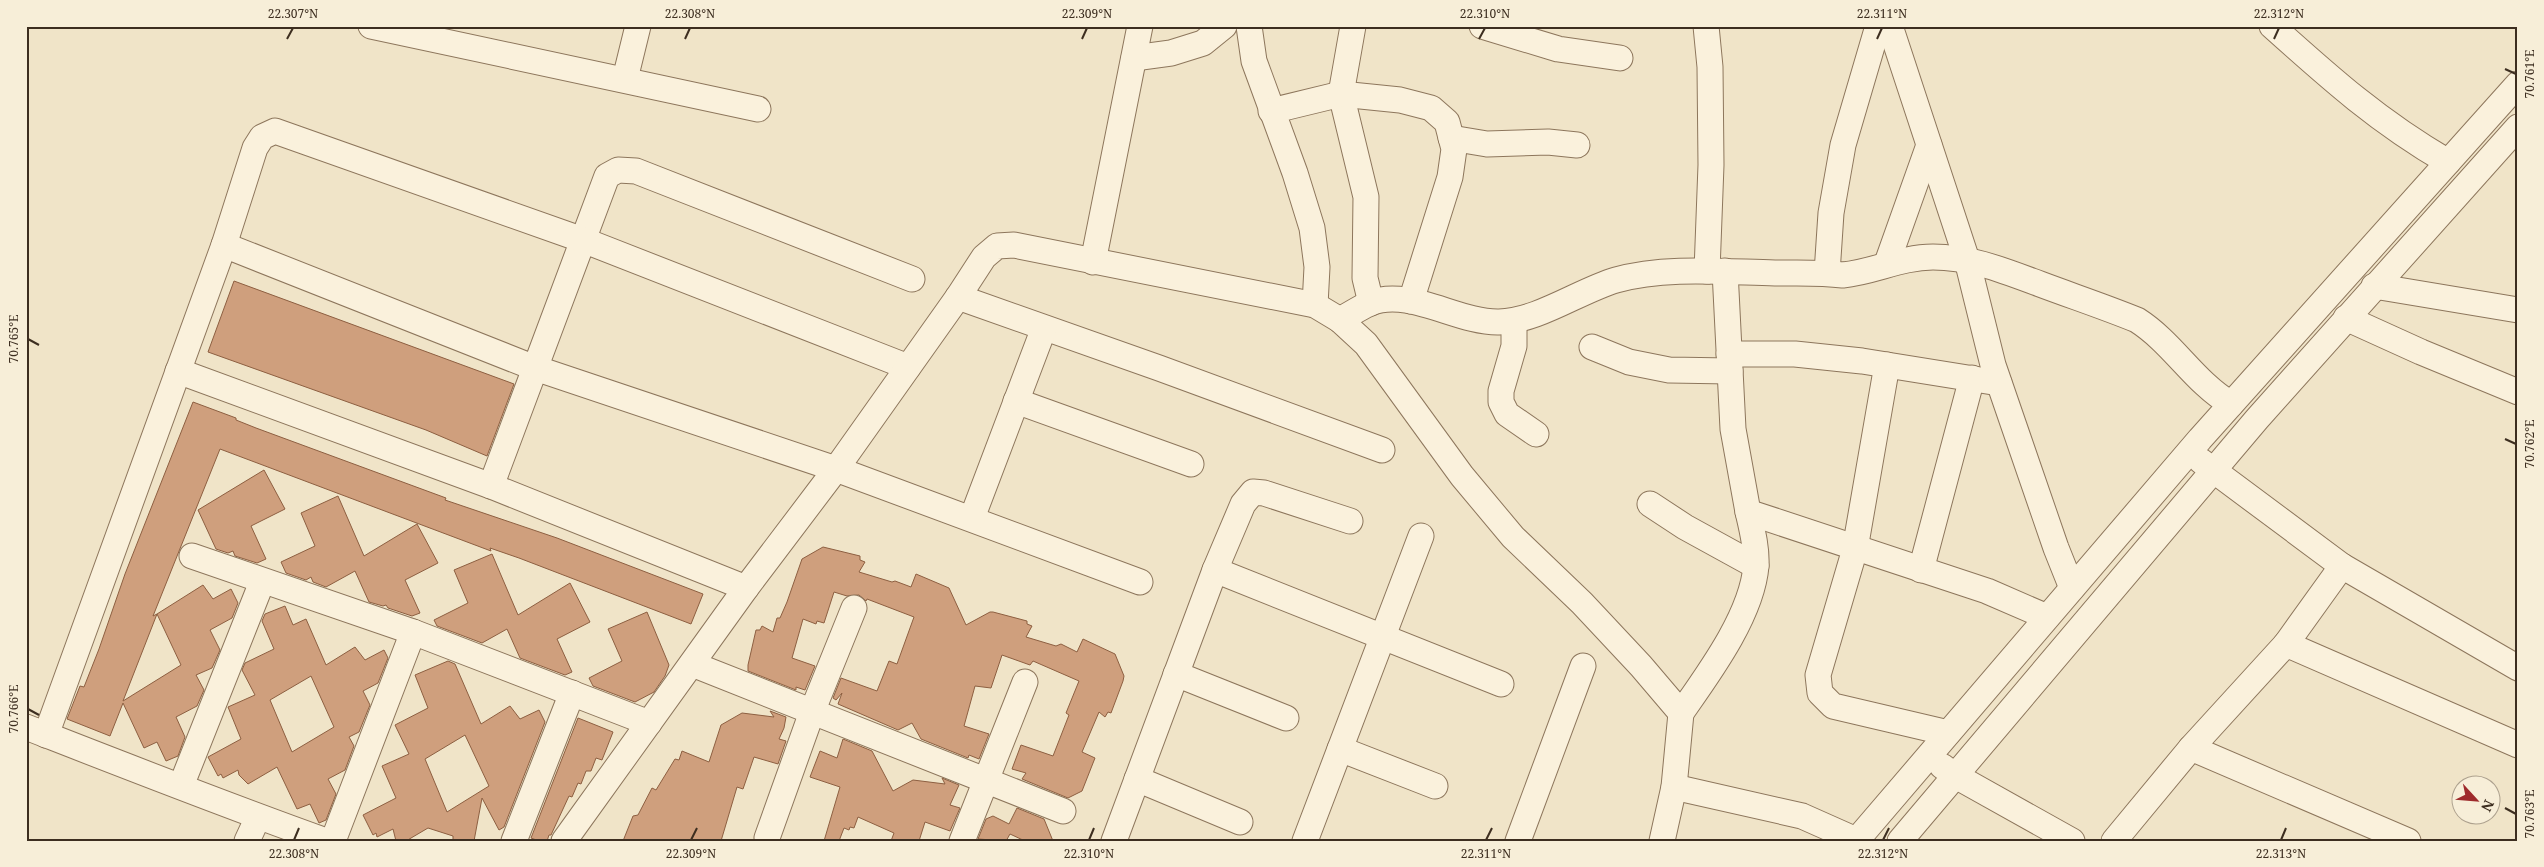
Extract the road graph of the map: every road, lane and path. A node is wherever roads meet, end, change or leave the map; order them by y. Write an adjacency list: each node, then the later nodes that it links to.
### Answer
1 (371, 26): 14 (street)
2 (638, 26): 14 (street)
3 (1140, 26): 12 (street)
4 (1224, 26): 12 (street)
5 (1249, 26): 18 (street)
6 (1354, 26): 16 (street)
7 (1482, 26): 13 (street)
8 (1706, 26): 29 (street)
9 (1878, 26): 30 (street)
10 (1890, 26): 22 (street)
11 (2272, 26): 23 (street)
12 (1134, 58): 27 (street)
13 (1620, 58)
14 (625, 79): 17 (street)
15 (2518, 84): 23 (street)
16 (1341, 94): 18 (street); 20 (street); 35 (street)
17 (758, 109)
18 (1271, 111): 36 (street)
19 (2518, 127): 32 (street)
20 (1451, 138): 21 (street); 34 (street)
21 (1577, 145)
22 (1929, 145): 26 (street); 28 (street)
23 (2448, 162): 52 (street)
24 (583, 240): 25 (street); 31 (street); 45 (street); 46 (street)
25 (224, 245): 46 (street); 47 (street)
26 (1966, 260): 28 (street); 49 (street); 52 (street)
27 (1093, 262): 33 (street); 36 (street)
28 (1887, 264): 30 (street)
29 (1716, 271): 30 (street); 40 (street); 43 (street)
30 (1827, 273)
31 (912, 279)
32 (2374, 286): 37 (street); 38 (street)
33 (958, 297): 41 (street); 45 (street)
34 (1411, 301): 35 (street); 40 (street)
35 (1371, 303): 39 (street)
36 (1315, 305): 39 (street)
37 (2518, 310)
38 (2346, 318): 50 (street); 58 (street)
39 (1340, 320): 88 (street)
40 (1514, 322): 53 (street)
41 (1044, 328): 51 (street); 54 (street)
42 (1592, 347): 43 (street)
43 (1729, 362): 44 (street); 62 (street)
44 (1887, 365): 48 (street); 65 (street)
45 (908, 367): 57 (street)
46 (535, 368): 57 (street); 59 (street)
47 (178, 371): 59 (street); 91 (street)
48 (1972, 378): 49 (street); 70 (street)
49 (1999, 383): 74 (street)
50 (2518, 392)
51 (1016, 401): 56 (street); 61 (street)
52 (2231, 404): 55 (street)
53 (1536, 434)
54 (1382, 450)
55 (2189, 452): 58 (street); 74 (street)
56 (1191, 464)
57 (836, 469): 61 (street); 73 (street)
58 (2213, 471): 68 (street); 97 (street)
59 (491, 486): 73 (street)
60 (1650, 504): 67 (street)
61 (972, 518): 72 (street)
62 (1756, 520): 65 (street); 67 (street)
63 (1350, 521): 69 (street)
64 (1421, 536): 78 (street)
65 (1855, 549): 70 (street); 92 (street)
66 (192, 556): 71 (street)
67 (1756, 566): 88 (street)
68 (2342, 566): 79 (street); 82 (street)
69 (1215, 570): 78 (street); 83 (street)
70 (1921, 570): 76 (street)
71 (262, 582): 77 (street); 100 (street)
72 (1140, 582)
73 (746, 588): 80 (street)
74 (2072, 588): 76 (street)
75 (854, 608): 87 (street)
76 (2048, 617): 92 (street)
77 (413, 632): 86 (street); 109 (street)
78 (1384, 636): 85 (street); 95 (street)
79 (2286, 644): 93 (street); 94 (street)
80 (692, 664): 87 (street); 90 (street)
81 (1583, 666): 115 (street)
82 (2518, 668)
83 (1176, 674): 89 (street); 98 (street)
84 (1025, 682): 99 (street)
85 (1502, 684)
86 (572, 693): 90 (street); 110 (street)
87 (812, 712): 99 (street); 106 (street)
88 (1681, 713): 102 (street)
89 (1286, 718)
90 (649, 723): 111 (street)
91 (36, 731): 100 (street)
92 (1948, 733): 96 (street)
93 (2518, 745)
94 (2191, 748): 120 (street); 121 (street)
95 (1340, 749): 101 (street); 114 (street)
96 (1929, 756): 97 (street); 117 (street)
97 (1954, 775): 118 (street); 119 (street)
98 (1137, 779): 105 (street); 113 (street)
99 (987, 781): 103 (street); 112 (street)
100 (181, 786): 104 (street)
101 (1435, 786)
102 (1674, 787): 116 (street); 117 (street)
103 (1064, 811)
104 (258, 817): 107 (street); 108 (street)
105 (1240, 822)
106 (767, 838)
107 (247, 841)
108 (326, 841)
109 (333, 841)
110 (514, 841)
111 (564, 841)
112 (962, 841)
113 (1114, 841)
114 (1305, 841)
115 (1518, 841)
116 (1662, 841)
117 (1856, 841)
118 (1900, 841)
119 (2072, 841)
120 (2114, 841)
121 (2408, 841)

